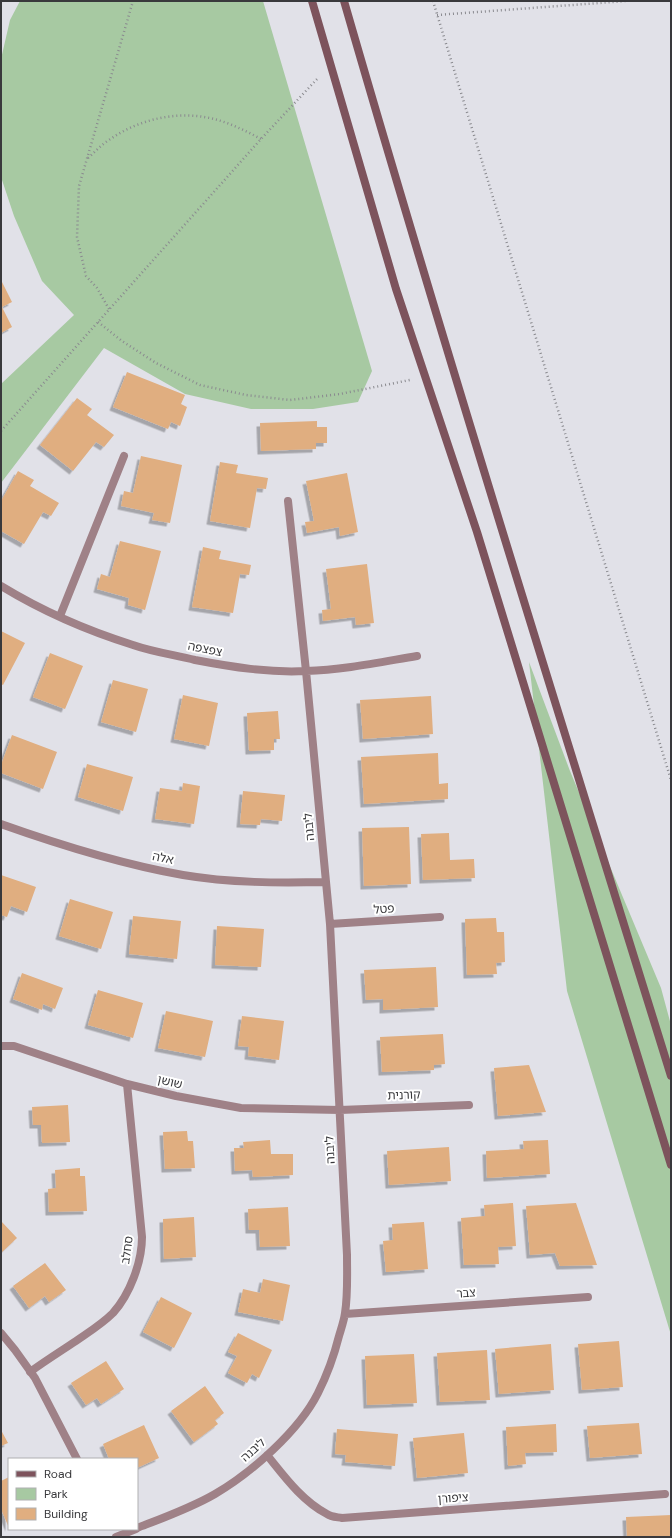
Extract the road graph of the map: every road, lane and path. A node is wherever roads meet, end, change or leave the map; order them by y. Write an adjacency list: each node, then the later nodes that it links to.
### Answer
1 (133, 1): 9 (path)
2 (312, 1): 7 (main road)
3 (344, 1): 26 (main road)
4 (433, 1): 6 (path)
5 (626, 1): 6 (path)
6 (437, 15): 20 (path)
7 (330, 65): 8 (path); 12 (main road)
8 (261, 139): 9 (path); 10 (path)
9 (87, 159): 10 (path)
10 (109, 309): 11 (path)
11 (98, 322): 12 (path); 13 (path)
12 (425, 376): 30 (main road)
13 (1, 431)
14 (124, 456): 17 (street)
15 (288, 501): 19 (street, ליבנה)
16 (1, 586): 17 (street, צפצפה)
17 (60, 616): 19 (street, צפצפה)
18 (417, 656): 19 (street, צפצפה)
19 (306, 671): 22 (street, ליבנה)
20 (671, 780)
21 (1, 824): 22 (street, אלה)
22 (326, 882): 24 (street, ליבנה)
23 (440, 917): 24 (street, פטל)
24 (330, 924): 29 (street, ליבנה)
25 (1, 1046): 27 (street, שושן)
26 (671, 1076)
27 (127, 1084): 29 (street, שושן); 34 (street, סחלב)
28 (469, 1105): 29 (street, קורנית)
29 (340, 1110): 32 (street, ליבנה)
30 (671, 1165)
31 (588, 1297): 32 (street, צבר)
32 (345, 1314): 35 (street, ליבנה)
33 (1, 1333): 34 (street)
34 (30, 1372): 36 (street)
35 (267, 1455): 37 (street, ציפורן); 38 (street, ליבנה)
36 (76, 1458)
37 (665, 1494)
38 (138, 1528)
39 (134, 1530): 40 (street, ליבנה)
40 (116, 1537)

